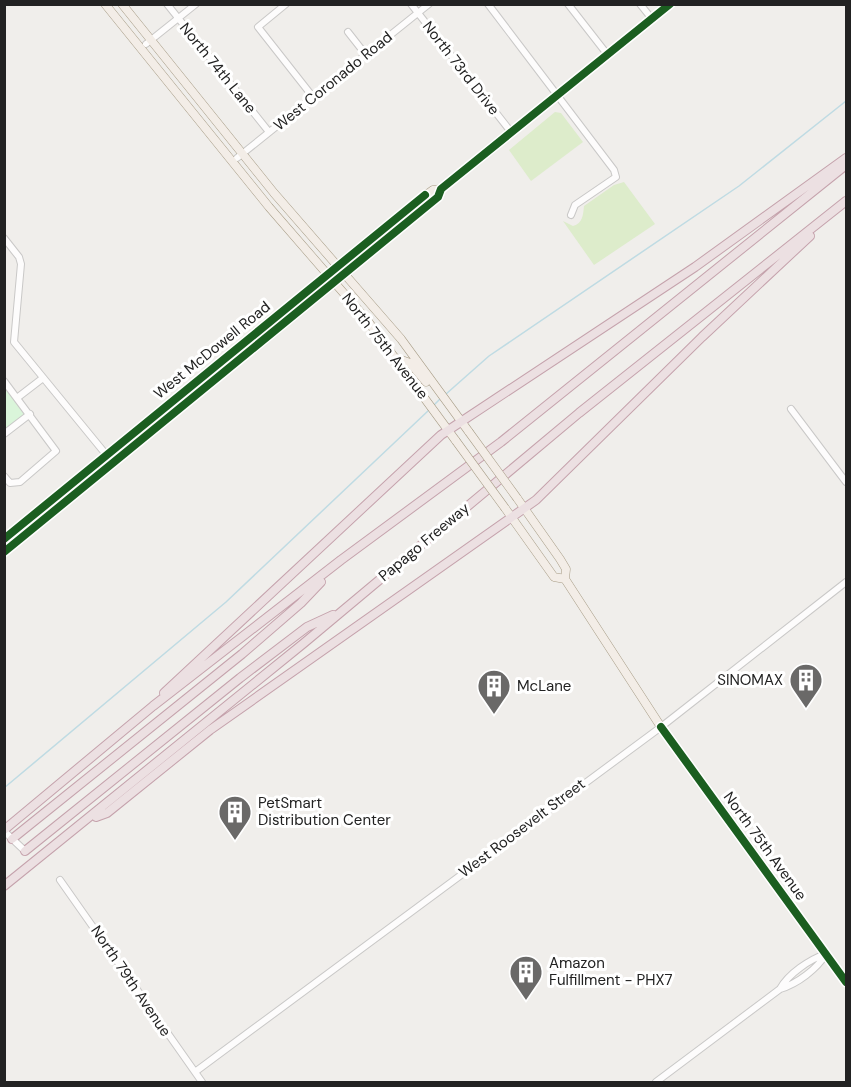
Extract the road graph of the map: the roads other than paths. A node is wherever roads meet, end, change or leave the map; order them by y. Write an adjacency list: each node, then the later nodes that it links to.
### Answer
1 (105, 4): 31 (main road, North 75th Avenue)
2 (122, 4): 16 (main road, North 75th Avenue)
3 (167, 4): 13 (street, North 74th Lane)
4 (196, 4): 13 (street)
5 (286, 4): 20 (street)
6 (411, 4): 12 (street, North 73rd Drive)
7 (429, 4): 12 (street, West Coronado Road)
8 (488, 4): 19 (street)
9 (568, 4): 17 (street)
10 (640, 4): 14 (street)
11 (670, 4): 14 (main road, West McDowell Road)
12 (418, 13): 18 (street, West Coronado Road); 22 (street, North 73rd Drive)
13 (178, 18): 16 (street); 21 (street, North 74th Lane)
14 (651, 19): 17 (main road, West McDowell Road)
15 (348, 32): 18 (street)
16 (148, 43): 23 (main road, North 75th Avenue)
17 (607, 54): 19 (main road, West McDowell Road)
18 (366, 55): 20 (street, West Coronado Road)
19 (558, 93): 22 (main road, West McDowell Road); 28 (street)
20 (314, 97): 21 (street, West Coronado Road)
21 (269, 132): 23 (street, West Coronado Road)
22 (511, 132): 26 (main road, West McDowell Road)
23 (240, 156): 30 (main road, North 75th Avenue)
24 (846, 159): 41 (highway)
25 (846, 165): 54 (highway, Papago Freeway)
26 (441, 189): 30 (main road, West McDowell Road); 32 (main road, West McDowell Road)
27 (846, 202): 48 (highway); 57 (highway, Papago Freeway)
28 (571, 215)
29 (4, 238): 35 (street)
30 (337, 265): 31 (main road, West McDowell Road); 32 (main road, North 75th Avenue)
31 (327, 273): 33 (main road, North 75th Avenue); 44 (main road, West McDowell Road)
32 (345, 273): 33 (main road, West McDowell Road); 37 (main road, North 75th Avenue)
33 (335, 282): 34 (main road, North 75th Avenue); 45 (main road, West McDowell Road)
34 (396, 358): 37 (main road); 42 (main road, North 75th Avenue)
35 (44, 378): 38 (street); 44 (street)
36 (5, 382): 38 (street)
37 (437, 389): 41 (main road, North 75th Avenue)
38 (17, 398): 40 (street)
39 (791, 409): 47 (street)
40 (30, 414): 43 (street); 46 (street)
41 (460, 421): 42 (highway); 48 (main road, North 75th Avenue, bridge)
42 (448, 430): 49 (main road, North 75th Avenue, bridge); 58 (highway)
43 (4, 434)
44 (106, 455): 45 (street); 50 (main road, West McDowell Road)
45 (113, 463): 52 (main road, West McDowell Road)
46 (4, 476)
47 (846, 482)
48 (524, 509): 49 (highway); 55 (main road, North 75th Avenue)
49 (512, 519): 55 (main road, North 75th Avenue); 60 (highway)
50 (13, 531): 51 (main road, West McDowell Road); 52 (main road)
51 (4, 538)
52 (20, 540): 53 (main road, West McDowell Road)
53 (4, 552)
54 (341, 560): 58 (highway, Papago Freeway); 62 (highway)
55 (565, 579): 59 (main road, North 75th Avenue)
56 (846, 582): 59 (street, West Roosevelt Street)
57 (346, 609): 60 (highway, Papago Freeway); 63 (highway)
58 (153, 706): 61 (highway, Papago Freeway)
59 (661, 727): 66 (main road, North 75th Avenue); 68 (street, West Roosevelt Street)
60 (87, 820): 65 (highway, Papago Freeway)
61 (4, 830): 62 (street)
62 (12, 839): 63 (street)
63 (25, 851)
64 (60, 879): 68 (street, North 79th Avenue)
65 (4, 886)
66 (826, 954): 67 (main road, North 75th Avenue); 70 (street)
67 (846, 982)
68 (195, 1072): 69 (street, North 79th Avenue)
69 (202, 1083)
70 (656, 1083)

